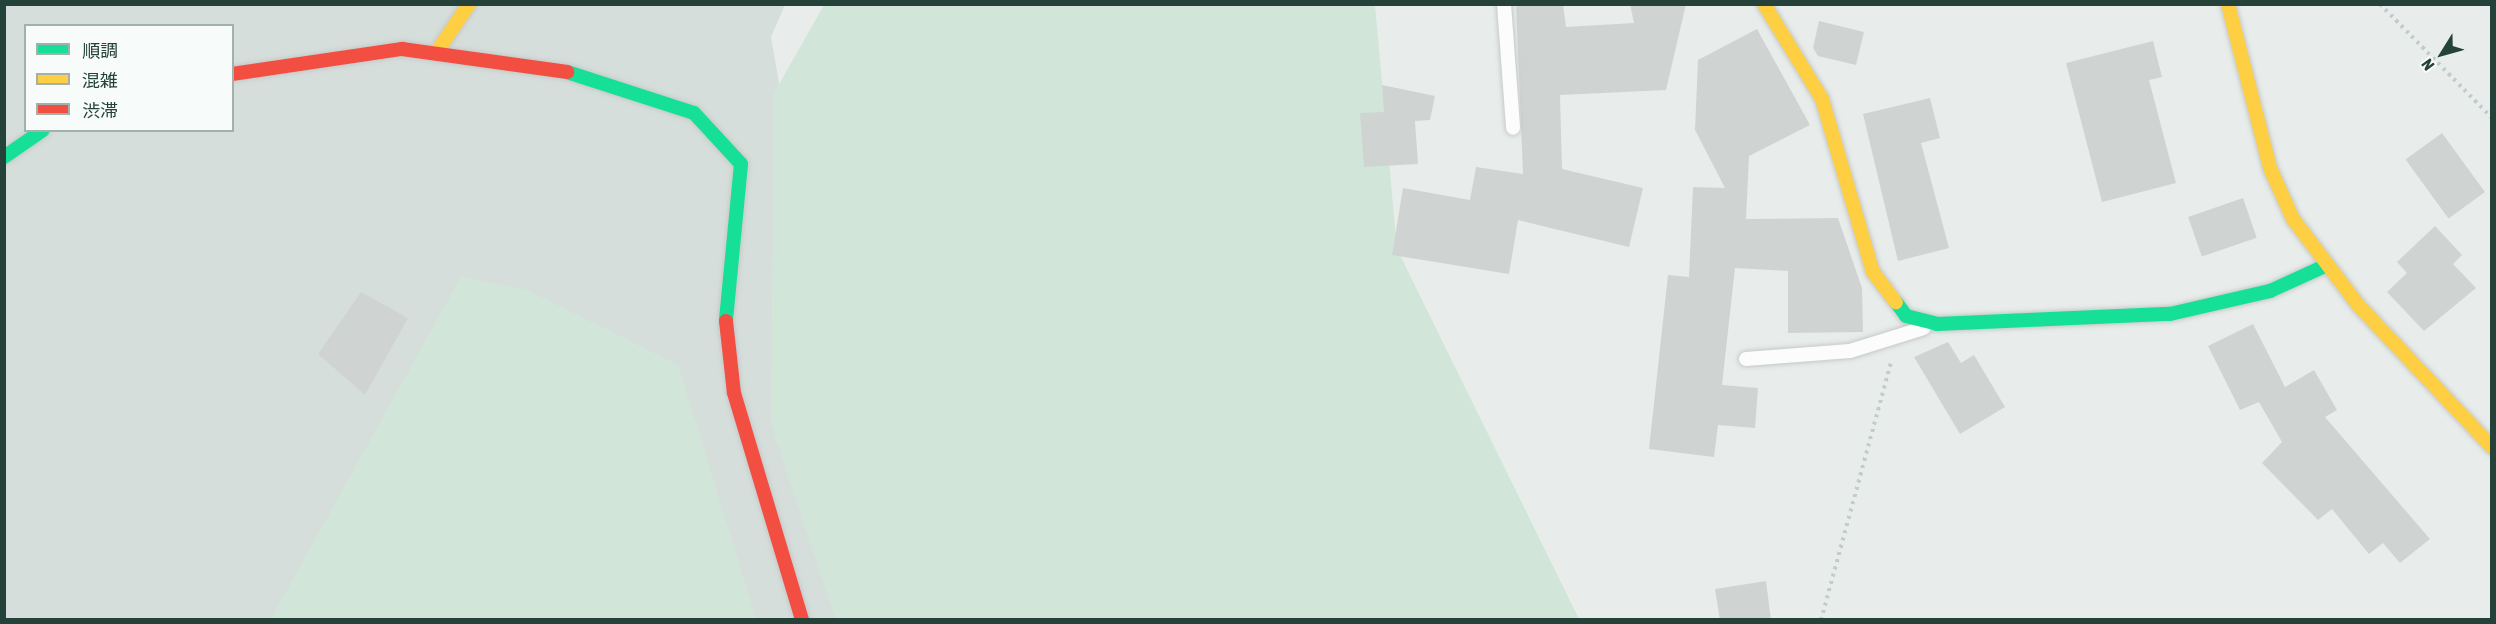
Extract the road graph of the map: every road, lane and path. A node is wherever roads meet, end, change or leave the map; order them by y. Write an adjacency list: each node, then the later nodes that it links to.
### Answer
1 (470, 4): 6 (street)
2 (1504, 4): 9 (lane)
3 (1764, 4): 13 (street)
4 (2228, 4): 12 (street)
5 (2380, 4): 8 (path)
6 (436, 53): 7 (street); 17 (street)
7 (234, 74)
8 (2492, 118)
9 (1513, 128)
10 (40, 132): 11 (street)
11 (4, 157)
12 (2325, 266): 13 (street); 16 (street)
13 (1937, 324): 14 (lane)
14 (1897, 337): 15 (lane); 18 (path)
15 (1746, 359)
16 (2492, 447)
17 (802, 620)
18 (1821, 620)

